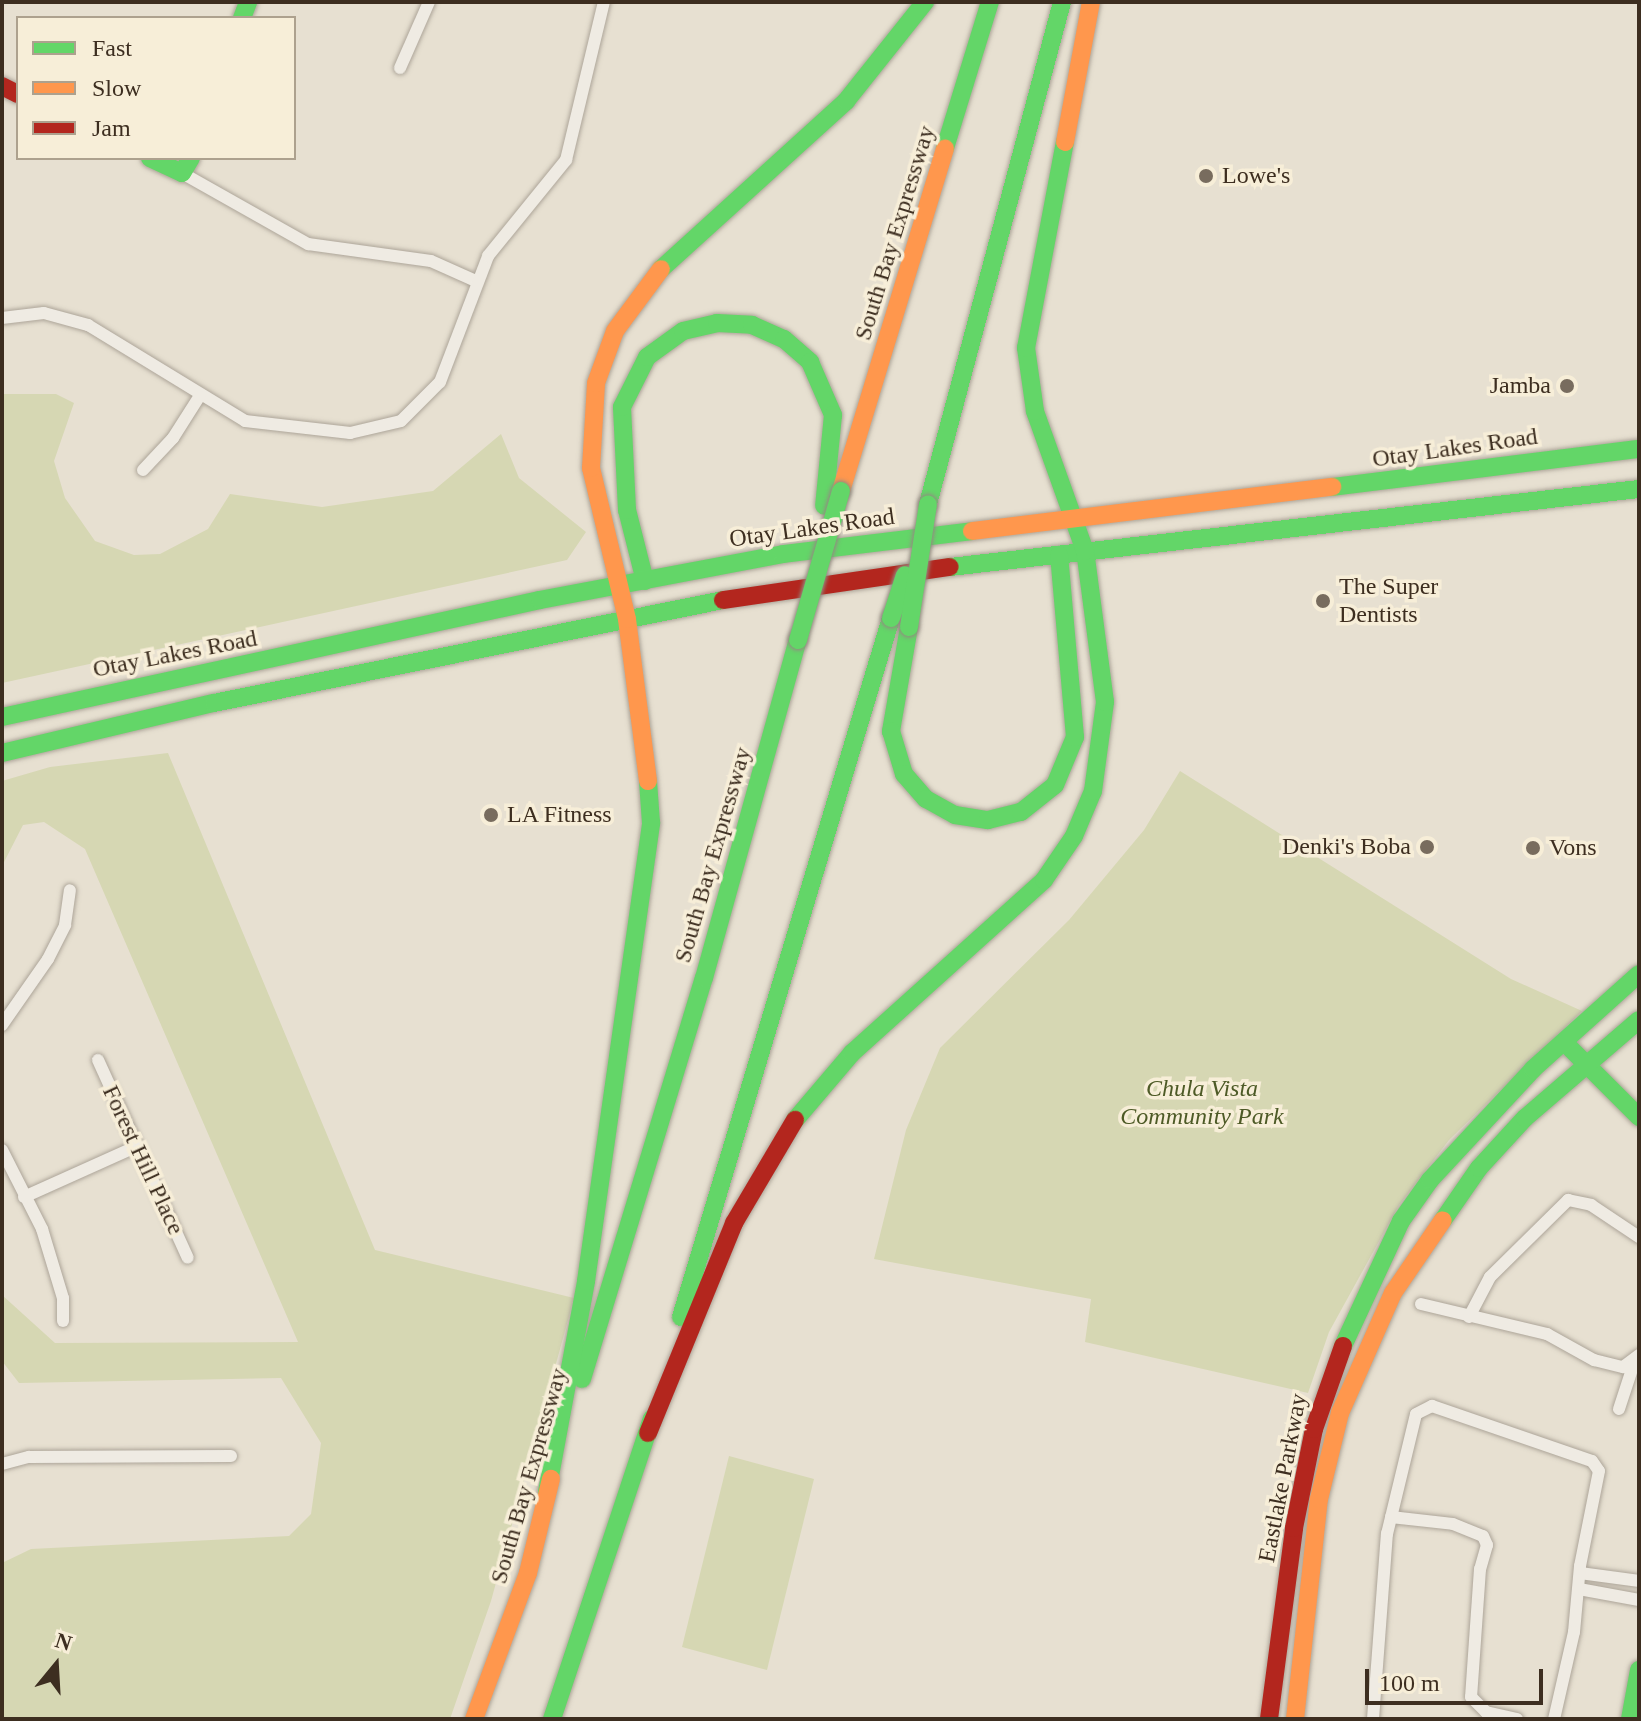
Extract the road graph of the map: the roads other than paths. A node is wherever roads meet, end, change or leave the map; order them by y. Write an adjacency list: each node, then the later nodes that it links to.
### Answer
1 (429, 2): 7 (street)
2 (604, 2): 10 (street)
3 (925, 2): 21 (main road)
4 (990, 2): 22 (main road, South Bay Expressway, bridge)
5 (1062, 2): 16 (main road)
6 (1091, 2): 17 (main road)
7 (400, 68)
8 (159, 160): 9 (main road)
9 (186, 166): 10 (street)
10 (476, 281): 12 (street)
11 (2, 318): 12 (street)
12 (199, 397): 14 (street)
13 (1639, 449): 17 (main road, Otay Lakes Road)
14 (143, 470)
15 (1639, 489): 18 (main road)
16 (928, 504): 19 (main road, bridge); 45 (main road, bridge)
17 (1077, 519): 18 (main road); 20 (main road, Otay Lakes Road)
18 (1085, 551): 19 (main road); 45 (main road)
19 (1059, 555): 23 (main road)
20 (645, 581): 21 (main road, Otay Lakes Road); 22 (main road, bridge)
21 (617, 587): 23 (main road); 24 (main road, Otay Lakes Road)
22 (804, 618): 49 (main road, South Bay Expressway, bridge)
23 (627, 619): 25 (main road); 49 (main road)
24 (2, 717)
25 (2, 753)
26 (70, 890): 29 (street)
27 (1639, 974): 30 (main road, Eastlake Parkway)
28 (1639, 1020): 32 (main road, Eastlake Parkway)
29 (2, 1025)
30 (1565, 1043): 32 (main road); 43 (main road, Eastlake Parkway)
31 (98, 1060): 34 (street, Forest Hill Place)
32 (1588, 1066): 33 (main road); 47 (main road, Eastlake Parkway)
33 (1639, 1117)
34 (135, 1147): 36 (street); 38 (street, Forest Hill Place)
35 (2, 1150): 36 (street)
36 (24, 1197): 41 (street)
37 (1639, 1237): 40 (street)
38 (188, 1258)
39 (1421, 1304): 40 (street)
40 (1469, 1317): 42 (street)
41 (63, 1321)
42 (1636, 1359): 44 (street)
43 (1319, 1407): 47 (main road); 58 (main road, Eastlake Parkway)
44 (1619, 1409)
45 (648, 1433): 57 (main road)
46 (231, 1456): 48 (street)
47 (1327, 1462): 59 (main road, Eastlake Parkway)
48 (2, 1464)
49 (547, 1492): 56 (main road, South Bay Expressway)
50 (1391, 1517): 51 (street); 60 (street); 61 (street)
51 (1580, 1573): 52 (street); 53 (street)
52 (1639, 1581)
53 (1579, 1589): 54 (street); 62 (street)
54 (1639, 1600)
55 (1639, 1670): 63 (main road)
56 (474, 1719)
57 (552, 1719)
58 (1269, 1719)
59 (1295, 1719)
60 (1373, 1719)
61 (1517, 1719)
62 (1554, 1719)
63 (1630, 1719)

